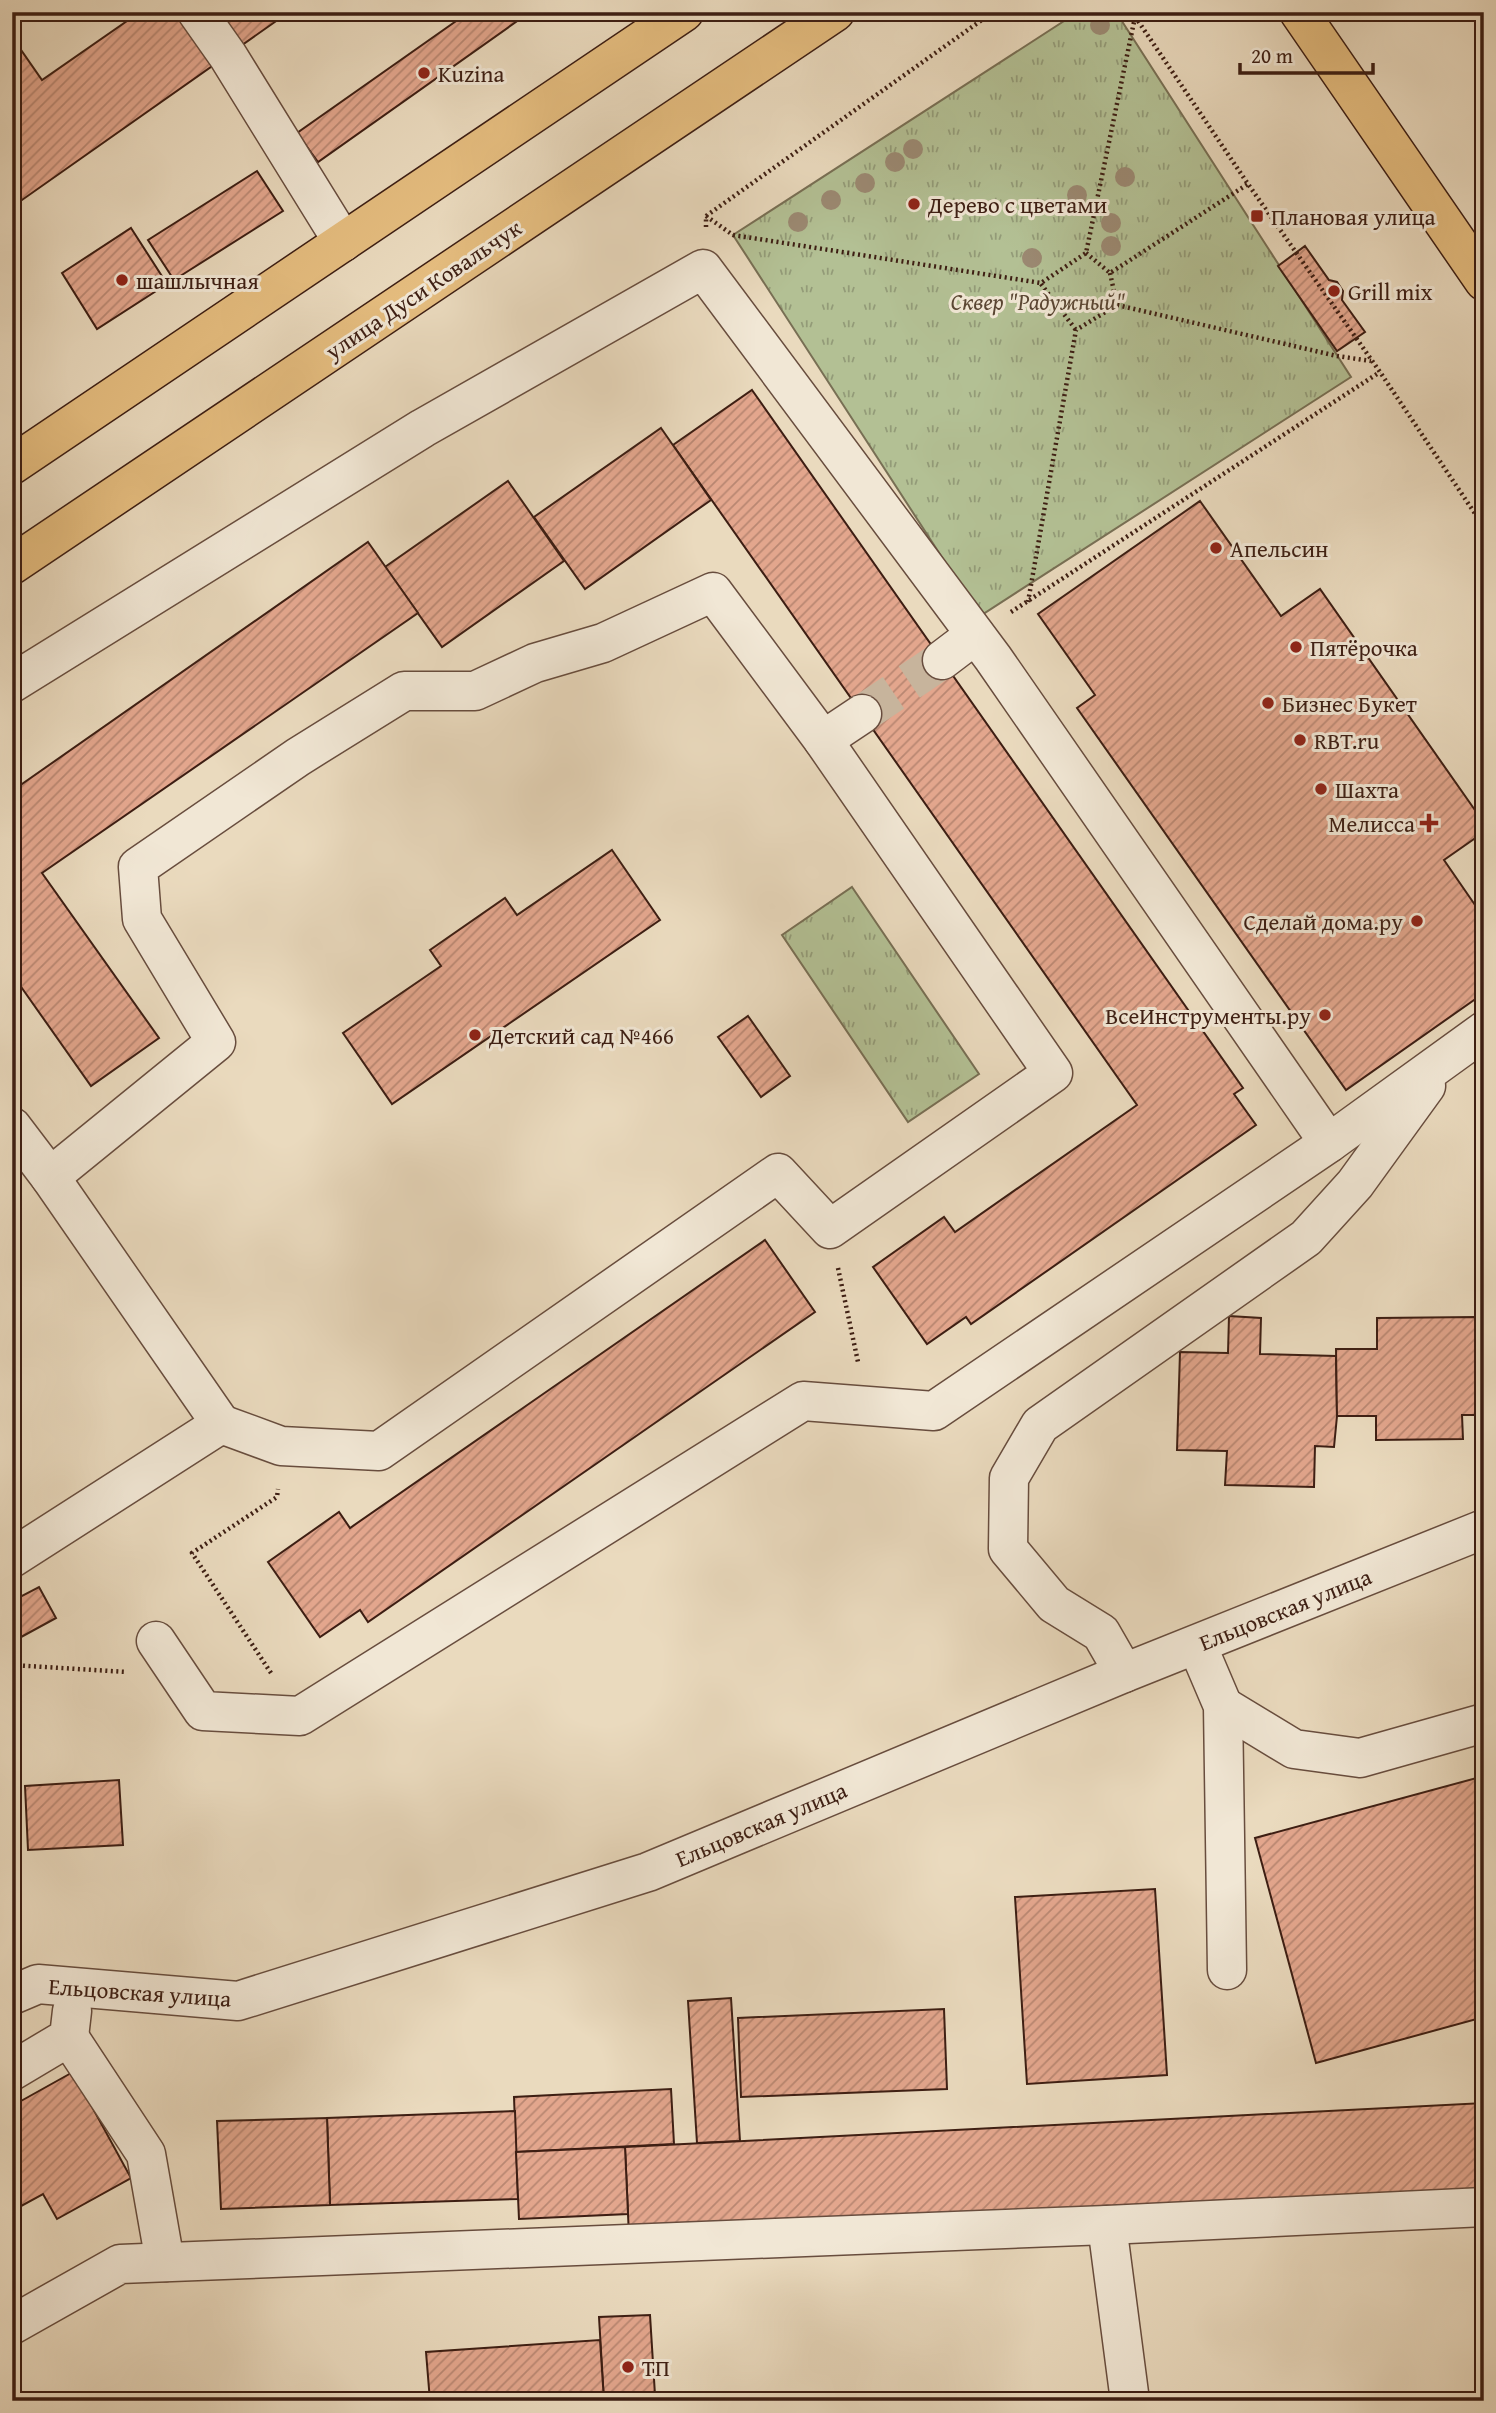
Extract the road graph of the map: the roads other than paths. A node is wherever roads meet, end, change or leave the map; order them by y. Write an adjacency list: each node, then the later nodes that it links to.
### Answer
1 (197, 12): 5 (street)
2 (684, 12): 5 (main road)
3 (835, 12): 8 (main road, улица Дуси Ковальчук)
4 (1299, 12): 6 (main road)
5 (343, 242): 7 (main road)
6 (1484, 281)
7 (12, 465)
8 (12, 565)
9 (975, 635): 10 (street); 11 (street); 17 (street)
10 (942, 660)
11 (12, 683)
12 (862, 714): 13 (street)
13 (823, 740): 18 (street); 19 (street)
14 (1484, 1031): 15 (street)
15 (1446, 1058): 17 (street); 24 (street)
16 (12, 1127): 18 (street)
17 (1329, 1143): 22 (street)
18 (50, 1177): 19 (street)
19 (221, 1424): 21 (street)
20 (1484, 1529): 23 (street, Ельцовская улица)
21 (12, 1558)
22 (156, 1641)
23 (1197, 1645): 24 (street, Ельцовская улица); 25 (street)
24 (1124, 1673): 28 (street, Ельцовская улица)
25 (1223, 1706): 26 (street); 27 (street)
26 (1484, 1723)
27 (1227, 1970)
28 (75, 1987): 29 (street, Ельцовская улица); 30 (street)
29 (12, 1995)
30 (69, 2037): 31 (street); 34 (street)
31 (12, 2071)
32 (1484, 2207): 33 (street)
33 (1107, 2225): 34 (street); 36 (street)
34 (165, 2262): 35 (street)
35 (12, 2325)
36 (1130, 2401)

